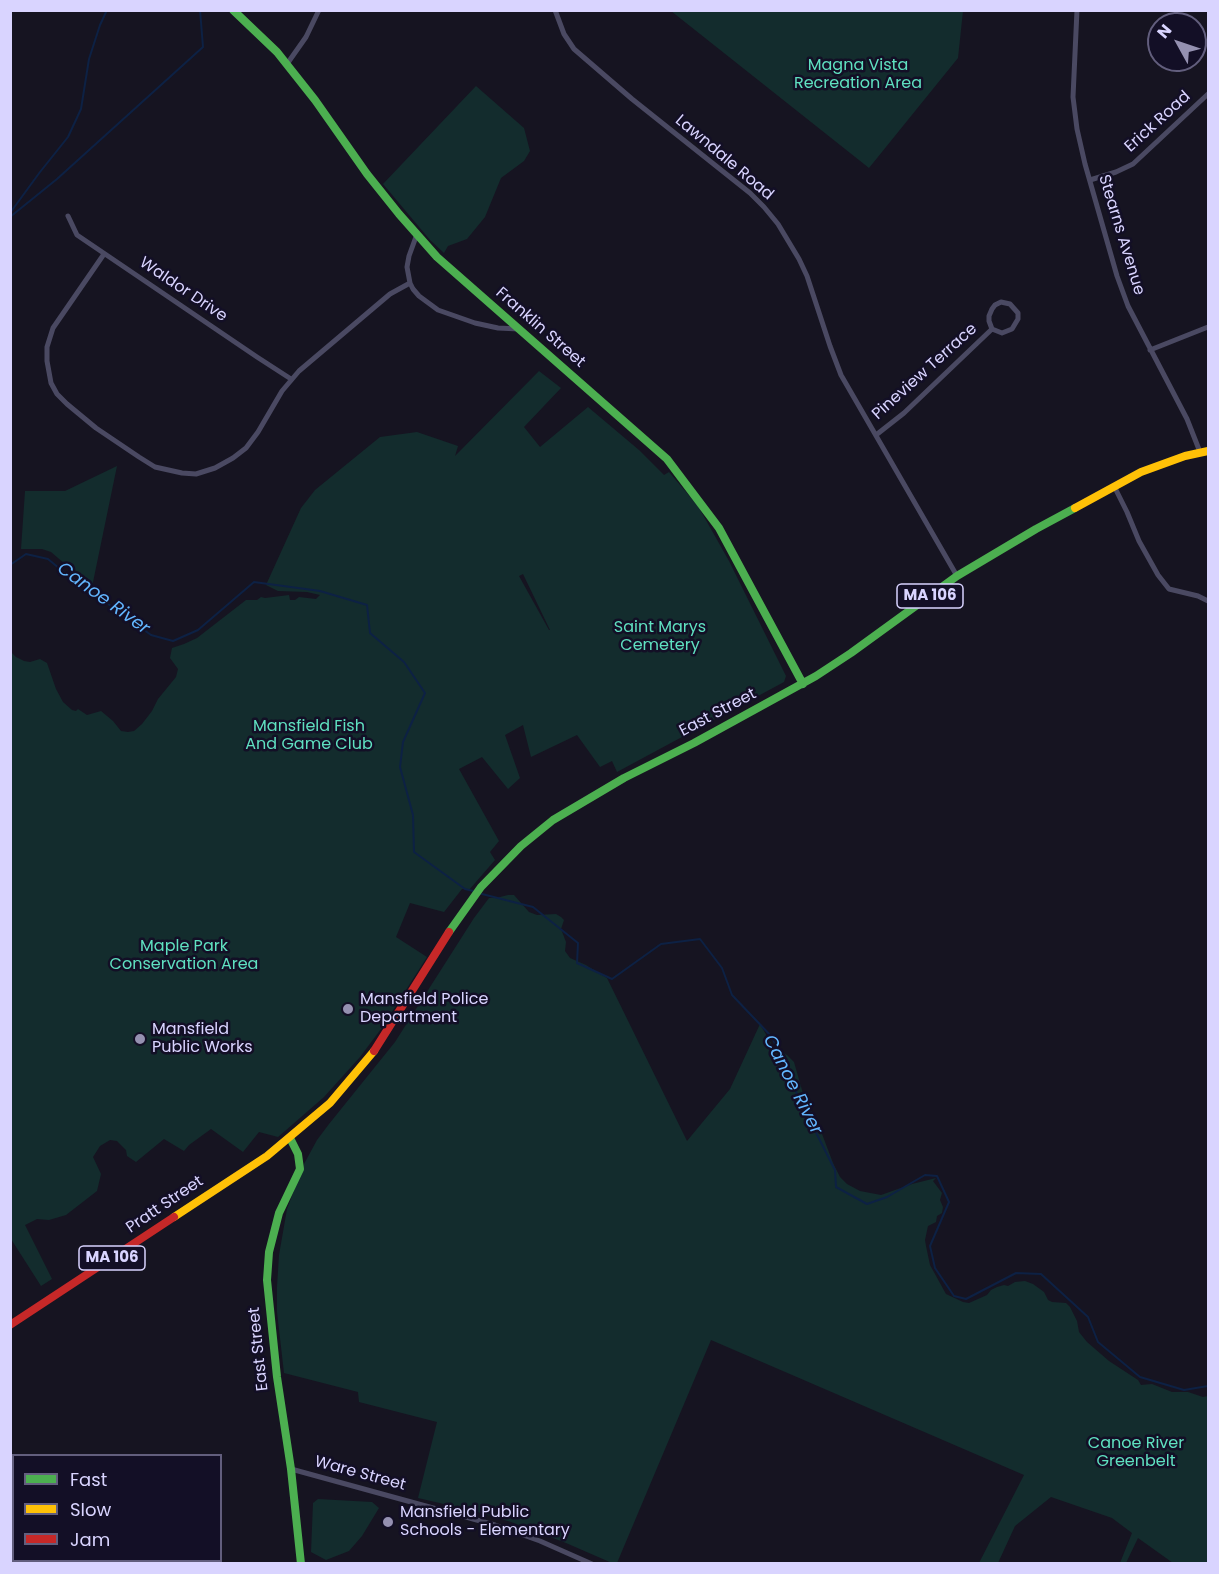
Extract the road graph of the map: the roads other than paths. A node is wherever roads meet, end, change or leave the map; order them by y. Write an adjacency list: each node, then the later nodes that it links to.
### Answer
1 (233, 10): 5 (main road, Franklin Street)
2 (319, 10): 5 (street)
3 (555, 10): 17 (street, Lawndale Road)
4 (1077, 10): 7 (street, Stearns Avenue)
5 (287, 64): 9 (main road, Franklin Street)
6 (1209, 94): 7 (street, Erick Road)
7 (1090, 180): 15 (street, Stearns Avenue)
8 (68, 216): 10 (street, Waldor Drive)
9 (417, 234): 11 (street); 14 (main road, Franklin Street)
10 (104, 254): 16 (street, Waldor Drive); 16 (street)
11 (410, 283): 14 (street); 16 (street)
12 (1209, 327): 15 (street)
13 (992, 329): 13 (street, Pineview Terrace); 17 (street, Pineview Terrace)
14 (520, 330): 22 (main road, Franklin Street)
15 (1150, 350): 18 (street, Stearns Avenue)
16 (291, 379)
17 (876, 435): 20 (street, Lawndale Road)
18 (1204, 452): 19 (main road, East Street / MA 106)
19 (1114, 486): 20 (main road, East Street / MA 106); 21 (street)
20 (957, 576): 22 (main road, East Street / MA 106)
21 (1209, 601)
22 (803, 684): 23 (main road, East Street / MA 106)
23 (330, 1103): 24 (main road, Pratt Street / MA 106)
24 (290, 1138): 25 (main road, Pratt Street / MA 106); 26 (main road, East Street)
25 (10, 1325)
26 (291, 1469): 27 (main road, East Street); 28 (street, Ware Street)
27 (302, 1563)
28 (592, 1563)

